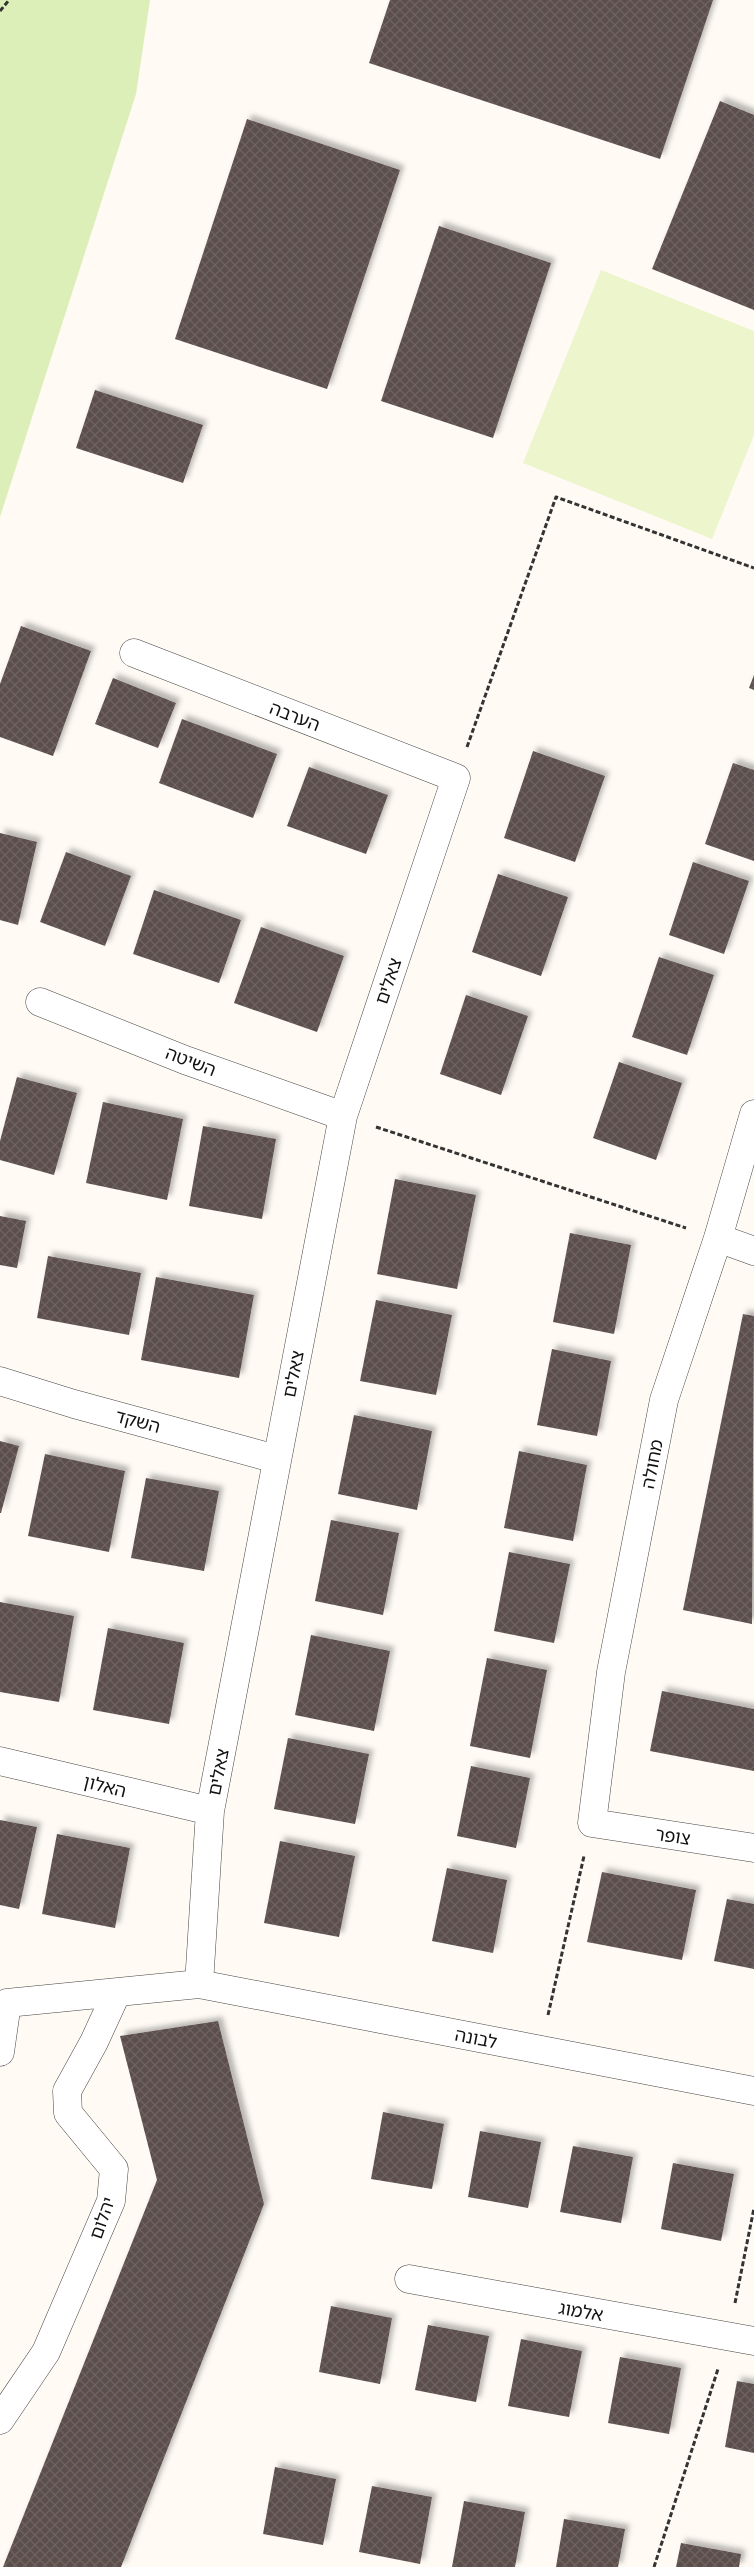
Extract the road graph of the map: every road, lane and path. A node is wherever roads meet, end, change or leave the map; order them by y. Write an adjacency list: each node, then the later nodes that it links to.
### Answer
1 (10, 0): 2 (path)
2 (0, 11)
3 (754, 568): 5 (path)
4 (134, 653): 5 (street, הערבה)
5 (456, 778): 8 (street, צאלים)
6 (40, 1002): 8 (street, השיטה)
7 (754, 1114): 9 (street, מחולה)
8 (343, 1116): 9 (path); 12 (street, צאלים)
9 (718, 1238): 10 (street); 15 (street, מחולה)
10 (754, 1251)
11 (0, 1381): 12 (street, השקד)
12 (276, 1459): 14 (street, צאלים)
13 (0, 1761): 14 (street, האלון)
14 (210, 1811): 17 (street, צאלים)
15 (592, 1824): 16 (street, צופר); 19 (path)
16 (754, 1848)
17 (199, 1984): 18 (street, לבונה); 19 (street, לבונה)
18 (117, 1992): 20 (street, לבונה); 25 (street, יהלום)
19 (540, 2050): 21 (street, לבונה)
20 (0, 2052)
21 (754, 2092)
22 (754, 2208): 24 (path)
23 (409, 2279): 24 (street, אלמוג)
24 (741, 2339): 26 (path)
25 (0, 2420)
26 (654, 2567)

